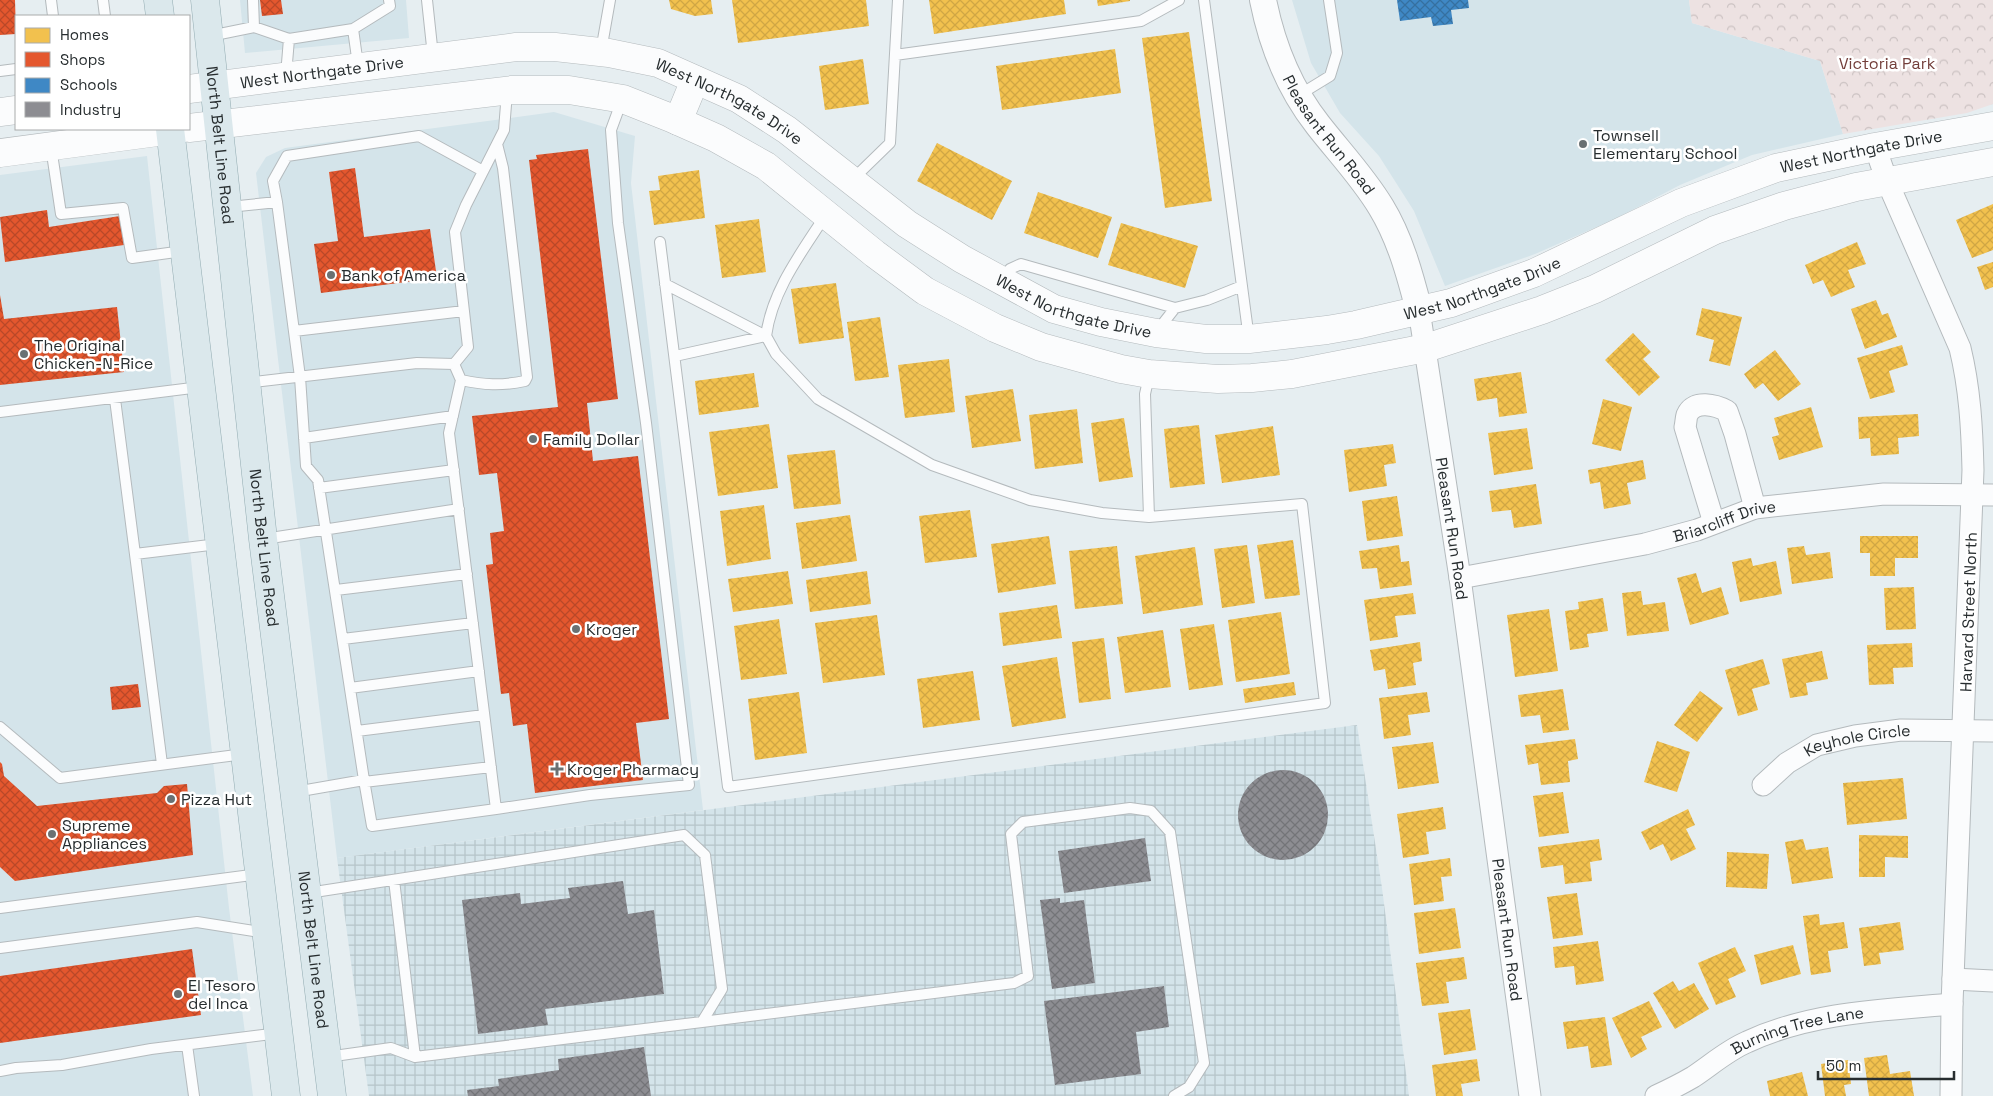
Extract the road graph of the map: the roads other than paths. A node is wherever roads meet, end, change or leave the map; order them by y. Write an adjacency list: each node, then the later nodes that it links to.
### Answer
1 (51, 0): 14 (lane)
2 (103, 0): 15 (lane)
3 (158, 0): 16 (main road)
4 (206, 0): 19 (main road, North Belt Line Road)
5 (253, 0): 17 (lane)
6 (389, 0): 18 (lane)
7 (427, 0): 24 (lane)
8 (610, 0): 22 (lane)
9 (898, 0): 23 (lane)
10 (1179, 0): 23 (lane)
11 (1204, 0): 57 (lane)
12 (1263, 0): 32 (street, Pleasant Run Road)
13 (1329, 0): 32 (lane)
14 (54, 15)
15 (105, 15)
16 (160, 15)
17 (254, 27): 19 (lane); 20 (lane)
18 (353, 29): 20 (lane); 25 (lane)
19 (209, 36): 30 (main road, North Belt Line Road)
20 (289, 39): 28 (lane)
21 (504, 49): 22 (main road, West Northgate Drive); 24 (main road, West Northgate Drive); 31 (main road)
22 (601, 52): 29 (main road, West Northgate Drive)
23 (895, 55): 48 (lane)
24 (433, 57): 25 (main road, West Northgate Drive)
25 (359, 67): 28 (main road, West Northgate Drive)
26 (15, 70): 27 (lane)
27 (0, 71)
28 (286, 77): 30 (main road, West Northgate Drive)
29 (695, 80): 36 (main road); 48 (main road, West Northgate Drive)
30 (201, 88): 37 (main road, North Belt Line Road)
31 (508, 90): 33 (main road, West Northgate Drive); 37 (main road, West Northgate Drive); 42 (lane)
32 (1298, 95): 59 (street, Pleasant Run Road)
33 (622, 99): 36 (main road, West Northgate Drive); 106 (lane)
34 (15, 110): 35 (main road)
35 (0, 112)
36 (678, 121): 52 (main road, West Northgate Drive)
37 (218, 124): 39 (main road, West Northgate Drive); 51 (main road, North Belt Line Road)
38 (1993, 126): 44 (main road, West Northgate Drive)
39 (190, 127)
40 (170, 130): 43 (main road, West Northgate Drive)
41 (177, 130): 54 (main road)
42 (497, 144): 47 (lane); 70 (lane)
43 (51, 146): 45 (main road, West Northgate Drive); 54 (lane)
44 (1875, 147): 49 (street, Harvard Street North); 59 (main road, West Northgate Drive)
45 (0, 153)
46 (1993, 162): 49 (main road, West Northgate Drive)
47 (483, 171): 50 (lane); 60 (lane)
48 (851, 181): 52 (main road); 55 (main road, West Northgate Drive)
49 (1887, 181): 65 (main road, West Northgate Drive); 79 (street, Harvard Street North)
50 (277, 202): 51 (lane); 61 (lane)
51 (227, 208): 71 (main road, North Belt Line Road)
52 (826, 215): 63 (lane); 68 (main road, West Northgate Drive)
53 (660, 242): 56 (lane)
54 (185, 251): 72 (main road)
55 (1000, 280): 58 (lane); 62 (main road, West Northgate Drive)
56 (665, 284): 63 (lane); 66 (lane)
57 (1242, 286): 58 (lane); 64 (lane)
58 (1175, 308): 62 (lane)
59 (1419, 310): 64 (main road, West Northgate Drive); 65 (street, Pleasant Run Road)
60 (464, 311): 61 (lane); 67 (lane)
61 (294, 331): 69 (lane)
62 (1156, 333): 64 (main road, West Northgate Drive); 68 (main road)
63 (766, 336): 66 (lane); 82 (lane)
64 (1249, 339)
65 (1426, 348): 68 (main road, West Northgate Drive); 89 (street, Pleasant Run Road)
66 (674, 356): 82 (lane)
67 (454, 364): 69 (lane); 70 (lane)
68 (1149, 374): 82 (lane)
69 (300, 377): 71 (lane); 76 (lane)
70 (461, 380): 75 (lane)
71 (246, 383): 85 (main road, North Belt Line Road)
72 (201, 386): 73 (lane); 86 (main road)
73 (115, 399): 74 (lane); 87 (lane)
74 (0, 412)
75 (453, 416): 76 (lane); 77 (lane)
76 (304, 438): 78 (lane)
77 (454, 470): 78 (lane); 81 (lane)
78 (319, 488): 84 (lane)
79 (1983, 495): 80 (street, Briarcliff Drive); 97 (street, Harvard Street North)
80 (1755, 508): 83 (street, Briarcliff Drive); 83 (street)
81 (459, 509): 84 (lane); 88 (lane)
82 (1149, 517)
83 (1714, 523): 89 (street, Briarcliff Drive)
84 (327, 530): 85 (lane); 90 (lane)
85 (263, 539): 86 (main road); 105 (main road, North Belt Line Road)
86 (220, 544): 87 (lane); 100 (main road)
87 (134, 554): 101 (lane)
88 (467, 574): 90 (lane); 91 (lane)
89 (1460, 578): 126 (street, Pleasant Run Road)
90 (336, 590): 92 (lane)
91 (473, 623): 92 (lane); 93 (lane)
92 (343, 639): 94 (lane)
93 (479, 671): 94 (lane); 95 (lane)
94 (350, 688): 98 (lane)
95 (484, 715): 98 (lane); 102 (lane)
96 (0, 727): 101 (lane)
97 (1962, 730): 99 (street, Keyhole Circle); 104 (street, Keyhole Circle); 113 (street, Harvard Street North)
98 (357, 731): 103 (lane)
99 (1993, 731)
100 (245, 754): 101 (lane); 107 (main road)
101 (162, 764)
102 (491, 767): 103 (lane); 106 (lane)
103 (364, 781): 105 (lane); 106 (lane)
104 (1763, 785)
105 (294, 792): 109 (main road, North Belt Line Road)
106 (496, 809)
107 (260, 874): 109 (main road); 110 (lane); 111 (main road)
108 (394, 880): 109 (lane); 116 (lane); 120 (lane)
109 (305, 882): 119 (main road, North Belt Line Road)
110 (0, 908)
111 (267, 933): 112 (lane); 117 (main road)
112 (0, 948)
113 (1953, 979): 114 (street); 115 (street, Harvard Street North)
114 (1993, 981)
115 (1952, 1004): 127 (street, Burning Tree Lane); 128 (street, Harvard Street North)
116 (702, 1022): 120 (lane); 125 (lane)
117 (279, 1033): 118 (lane); 123 (main road)
118 (188, 1045): 121 (lane); 122 (lane)
119 (327, 1057): 120 (lane); 124 (main road, North Belt Line Road)
120 (414, 1057)
121 (0, 1071)
122 (194, 1096)
123 (286, 1096)
124 (332, 1096)
125 (1174, 1096)
126 (1530, 1096)
127 (1656, 1096)
128 (1951, 1096)

